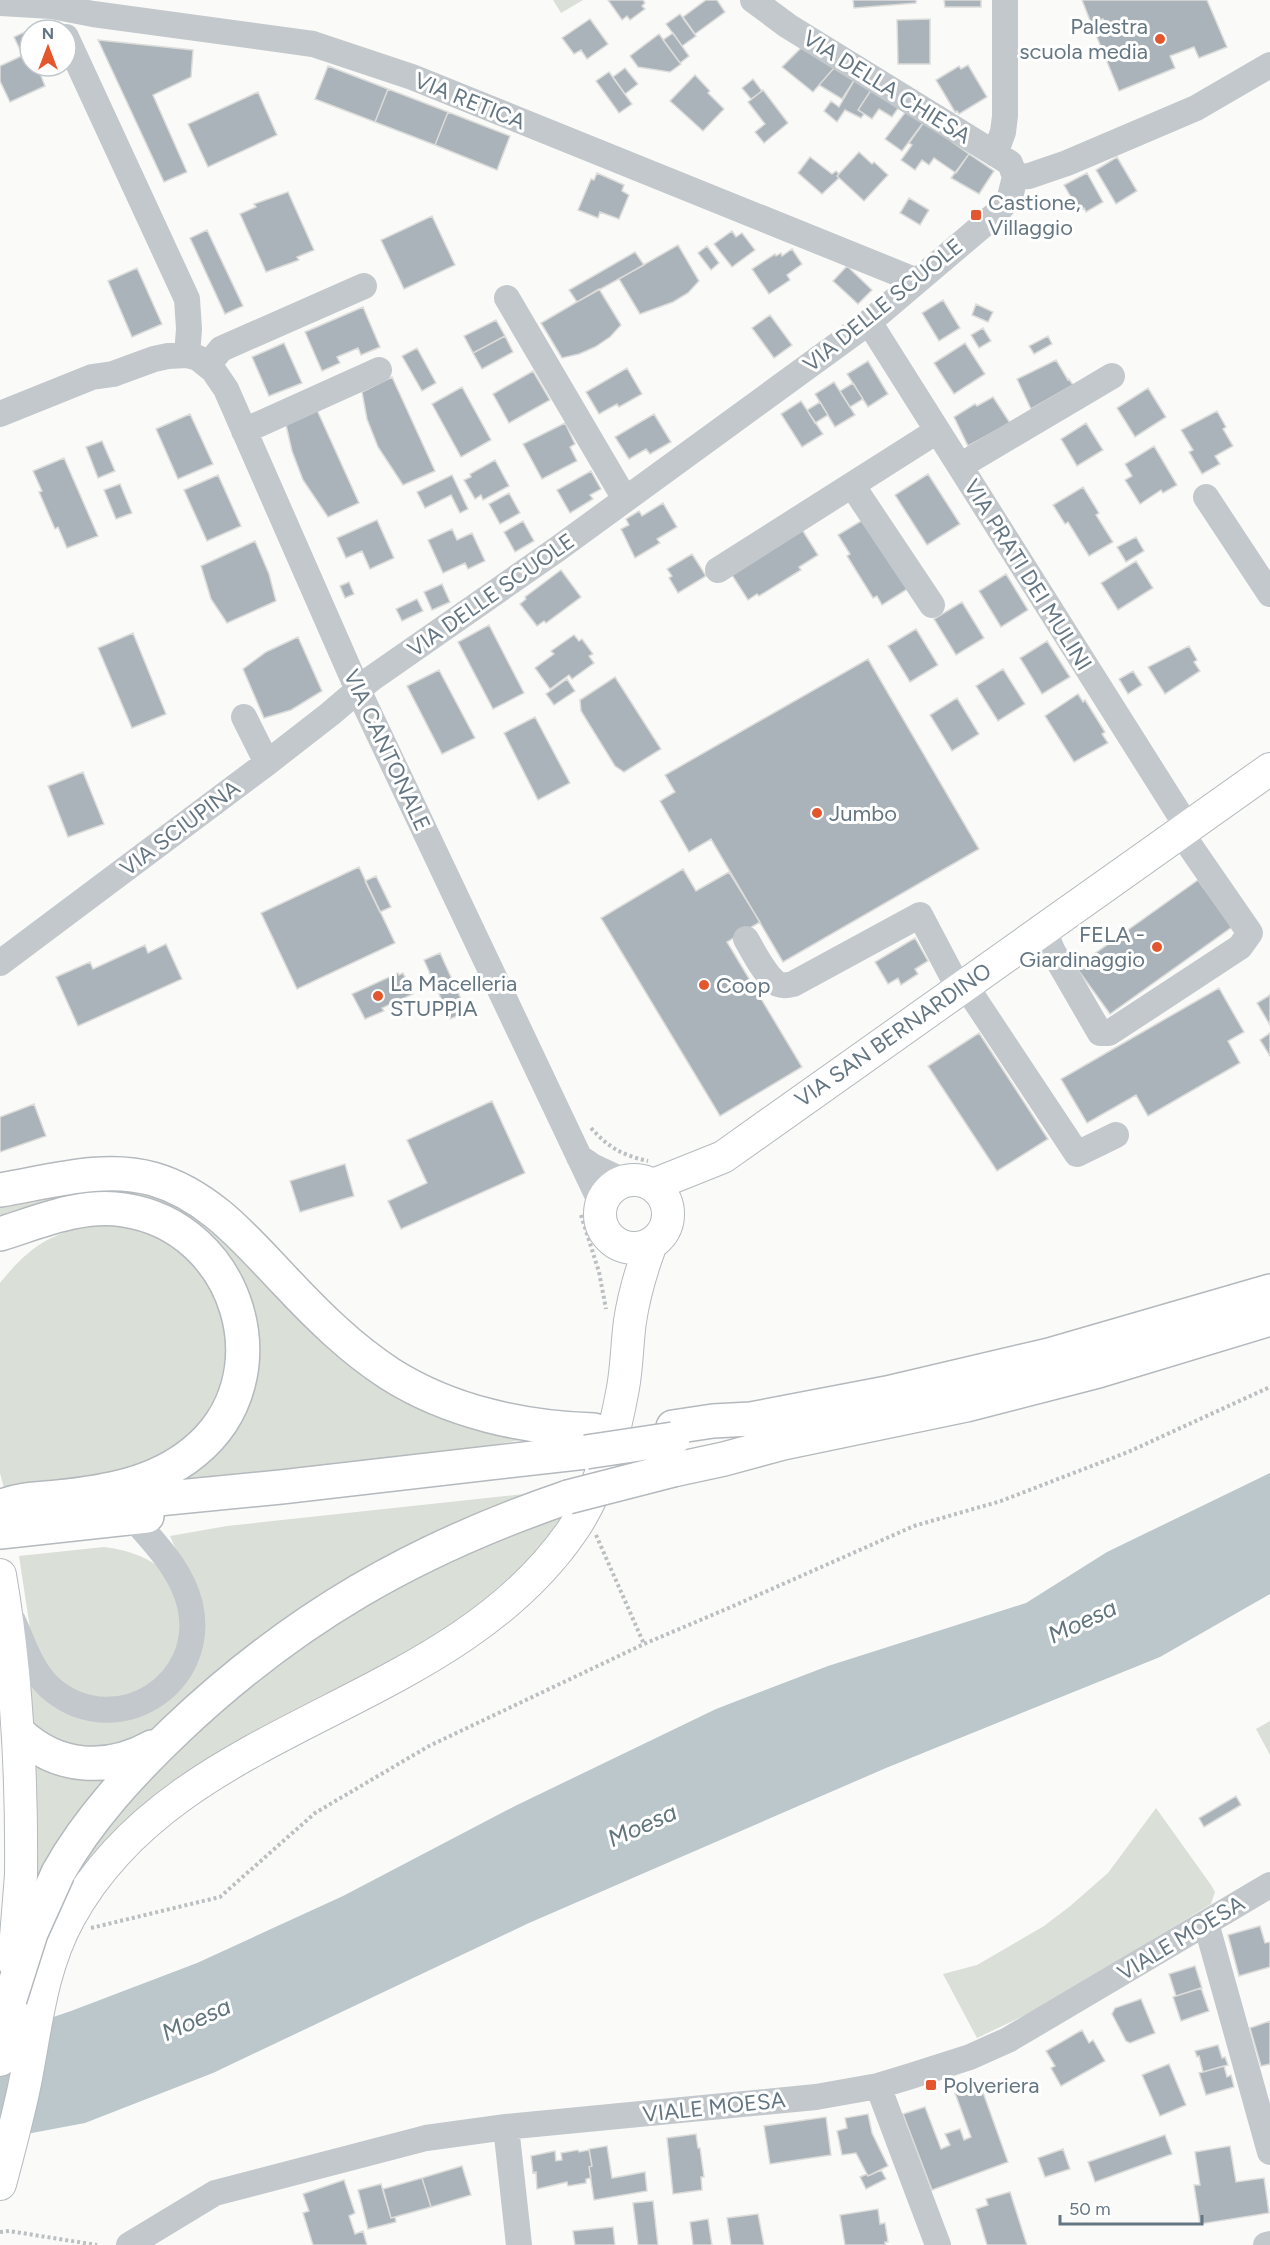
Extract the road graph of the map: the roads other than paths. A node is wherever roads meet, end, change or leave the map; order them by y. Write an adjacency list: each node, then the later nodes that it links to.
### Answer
1 (753, 0): 8 (street, VIA DELLA CHIESA)
2 (1005, 0): 8 (street)
3 (0, 3): 4 (street, VIA RETICA)
4 (49, 3): 5 (street); 10 (street, VIA RETICA)
5 (57, 18)
6 (78, 62): 14 (street)
7 (1270, 65): 9 (street)
8 (996, 154): 9 (street, VIA DELLA CHIESA)
9 (1015, 177): 10 (street, VIA DELLE SCUOLE)
10 (917, 281): 13 (street, VIA DELLE SCUOLE)
11 (364, 286): 14 (street)
12 (507, 298): 25 (street)
13 (869, 322): 21 (street, VIA PRATI DEI MULINI); 25 (street, VIA DELLE SCUOLE)
14 (197, 360): 16 (street); 20 (street, VIA CANTONALE)
15 (379, 370): 20 (street)
16 (113, 374): 18 (street); 19 (street)
17 (1112, 376): 22 (street)
18 (0, 414)
19 (0, 430)
20 (244, 430): 29 (street, VIA CANTONALE)
21 (937, 430): 22 (street, VIA PRATI DEI MULINI); 23 (street)
22 (960, 466): 33 (street, VIA PRATI DEI MULINI)
23 (852, 485): 26 (street); 28 (street)
24 (1206, 497): 27 (street)
25 (625, 500): 29 (street, VIA DELLE SCUOLE)
26 (718, 570)
27 (1270, 594)
28 (932, 605)
29 (358, 690): 31 (street, VIA SCIUPINA); 39 (street, VIA CANTONALE)
30 (244, 717): 31 (street)
31 (267, 763): 36 (street, VIA SCIUPINA)
32 (1267, 775): 33 (main road, VIA SAN BERNARDINO)
33 (1184, 831): 34 (main road, VIA SAN BERNARDINO); 34 (street, VIA PRATI DEI MULINI)
34 (1043, 928): 37 (main road, VIA SAN BERNARDINO)
35 (746, 939): 37 (street)
36 (0, 963)
37 (962, 987): 38 (street); 40 (main road, VIA SAN BERNARDINO)
38 (1116, 1135)
39 (579, 1156): 41 (street); 43 (street, VIA CANTONALE)
40 (723, 1157): 41 (main road, VIA SAN BERNARDINO); 44 (main road, VIA SAN BERNARDINO)
41 (643, 1176): 43 (main road); 44 (main road)
42 (0, 1190): 54 (highway)
43 (590, 1205): 48 (main road)
44 (669, 1215): 47 (main road)
45 (48, 1219): 46 (highway); 49 (highway); 55 (highway)
46 (0, 1234)
47 (651, 1244): 48 (main road); 51 (main road)
48 (620, 1245): 51 (main road)
49 (0, 1258)
50 (1270, 1291): 53 (highway)
51 (619, 1315): 54 (main road)
52 (1270, 1319): 53 (highway)
53 (673, 1448): 54 (highway); 54 (highway)
54 (583, 1472): 55 (highway); 56 (highway); 59 (highway); 62 (main road)
55 (7, 1516): 56 (highway)
56 (133, 1518): 57 (street)
57 (2, 1589): 58 (main road)
58 (8, 1717): 59 (highway); 62 (main road, bridge)
59 (169, 1737): 62 (highway, bridge)
60 (1270, 1885): 61 (street, VIALE MOESA)
61 (1206, 1923): 64 (street, VIALE MOESA); 66 (street)
62 (24, 2002): 63 (main road); 67 (main road)
63 (0, 2060)
64 (878, 2086): 65 (street, VIALE MOESA); 71 (street)
65 (506, 2127): 69 (street, VIALE MOESA); 70 (street)
66 (1270, 2152)
67 (0, 2184)
68 (1270, 2244): 72 (street)
69 (129, 2245)
70 (519, 2245)
71 (938, 2245)
72 (1266, 2245)

